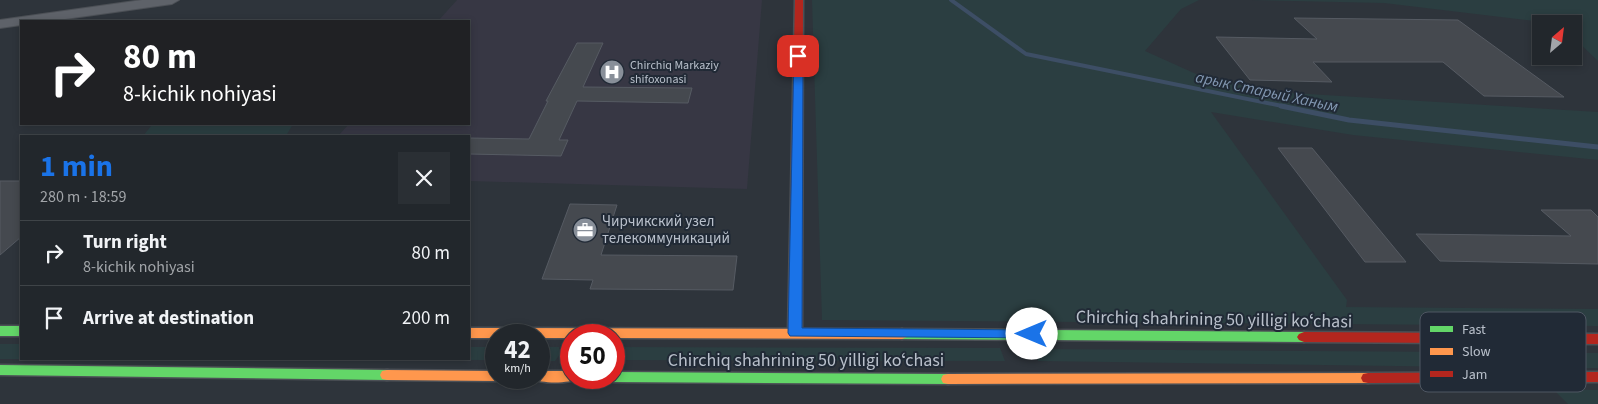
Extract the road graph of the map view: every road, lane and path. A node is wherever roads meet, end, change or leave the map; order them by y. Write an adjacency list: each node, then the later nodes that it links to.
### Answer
1 (172, 0): 3 (street)
2 (799, 0): 9 (main road)
3 (29, 20)
4 (20, 21): 5 (street)
5 (0, 24)
6 (0, 331): 7 (main road)
7 (20, 331)
8 (470, 333): 10 (main road, Chirchiq shahrining 50 yilligi koʻchasi)
9 (795, 333): 11 (main road, Chirchiq shahrining 50 yilligi koʻchasi); 12 (main road, Chirchiq shahrining 50 yilligi koʻchasi)
10 (560, 334)
11 (625, 334)
12 (1420, 338)
13 (0, 370): 15 (main road)
14 (1420, 373): 16 (main road, Chirchiq shahrining 50 yilligi koʻchasi)
15 (485, 376)
16 (625, 377)

